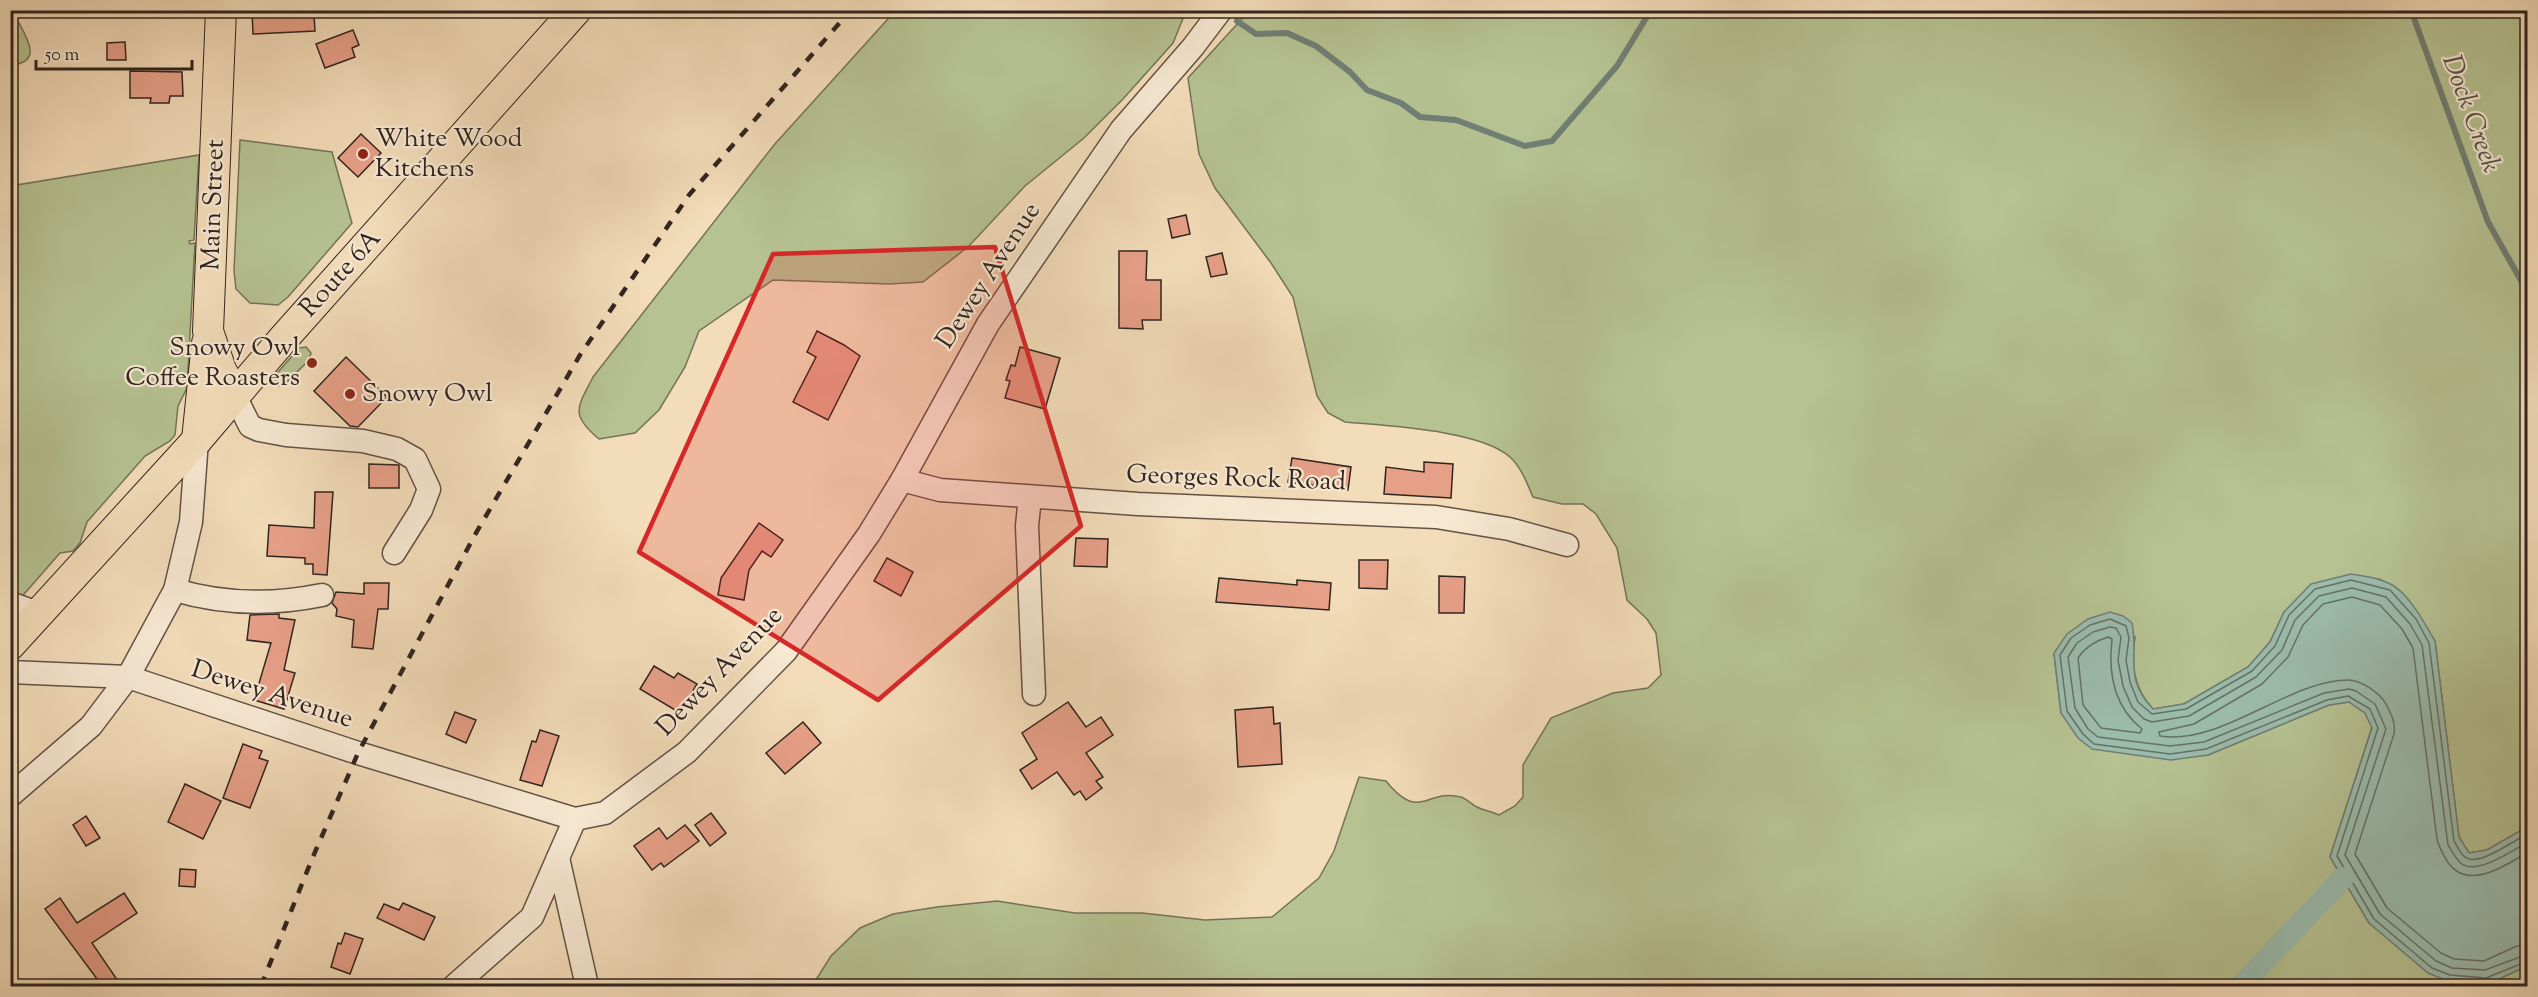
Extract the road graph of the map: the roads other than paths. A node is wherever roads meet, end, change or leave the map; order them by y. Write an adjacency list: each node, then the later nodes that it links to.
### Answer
1 (221, 10): 4 (main road, Main Street)
2 (576, 10): 5 (main road, Route 6A)
3 (1221, 10): 7 (street, Dewey Avenue)
4 (208, 331): 5 (main road, Main Street); 6 (main road)
5 (234, 394): 6 (main road, Route 6A); 10 (street)
6 (197, 440): 11 (street); 13 (main road, Route 6A)
7 (902, 480): 8 (street, Georges Rock Road); 19 (street, Dewey Avenue)
8 (1030, 497): 9 (street, Georges Rock Road); 17 (street)
9 (1567, 544)
10 (394, 553)
11 (175, 590): 12 (street); 16 (street)
12 (322, 595)
13 (24, 608): 14 (main road, Route 6A)
14 (10, 645)
15 (10, 672): 16 (street, Dewey Avenue)
16 (128, 677): 18 (street); 19 (street, Dewey Avenue)
17 (1034, 694)
18 (10, 796)
19 (575, 819): 20 (street)
20 (558, 858): 21 (street); 22 (street)
21 (454, 987)
22 (587, 987)

